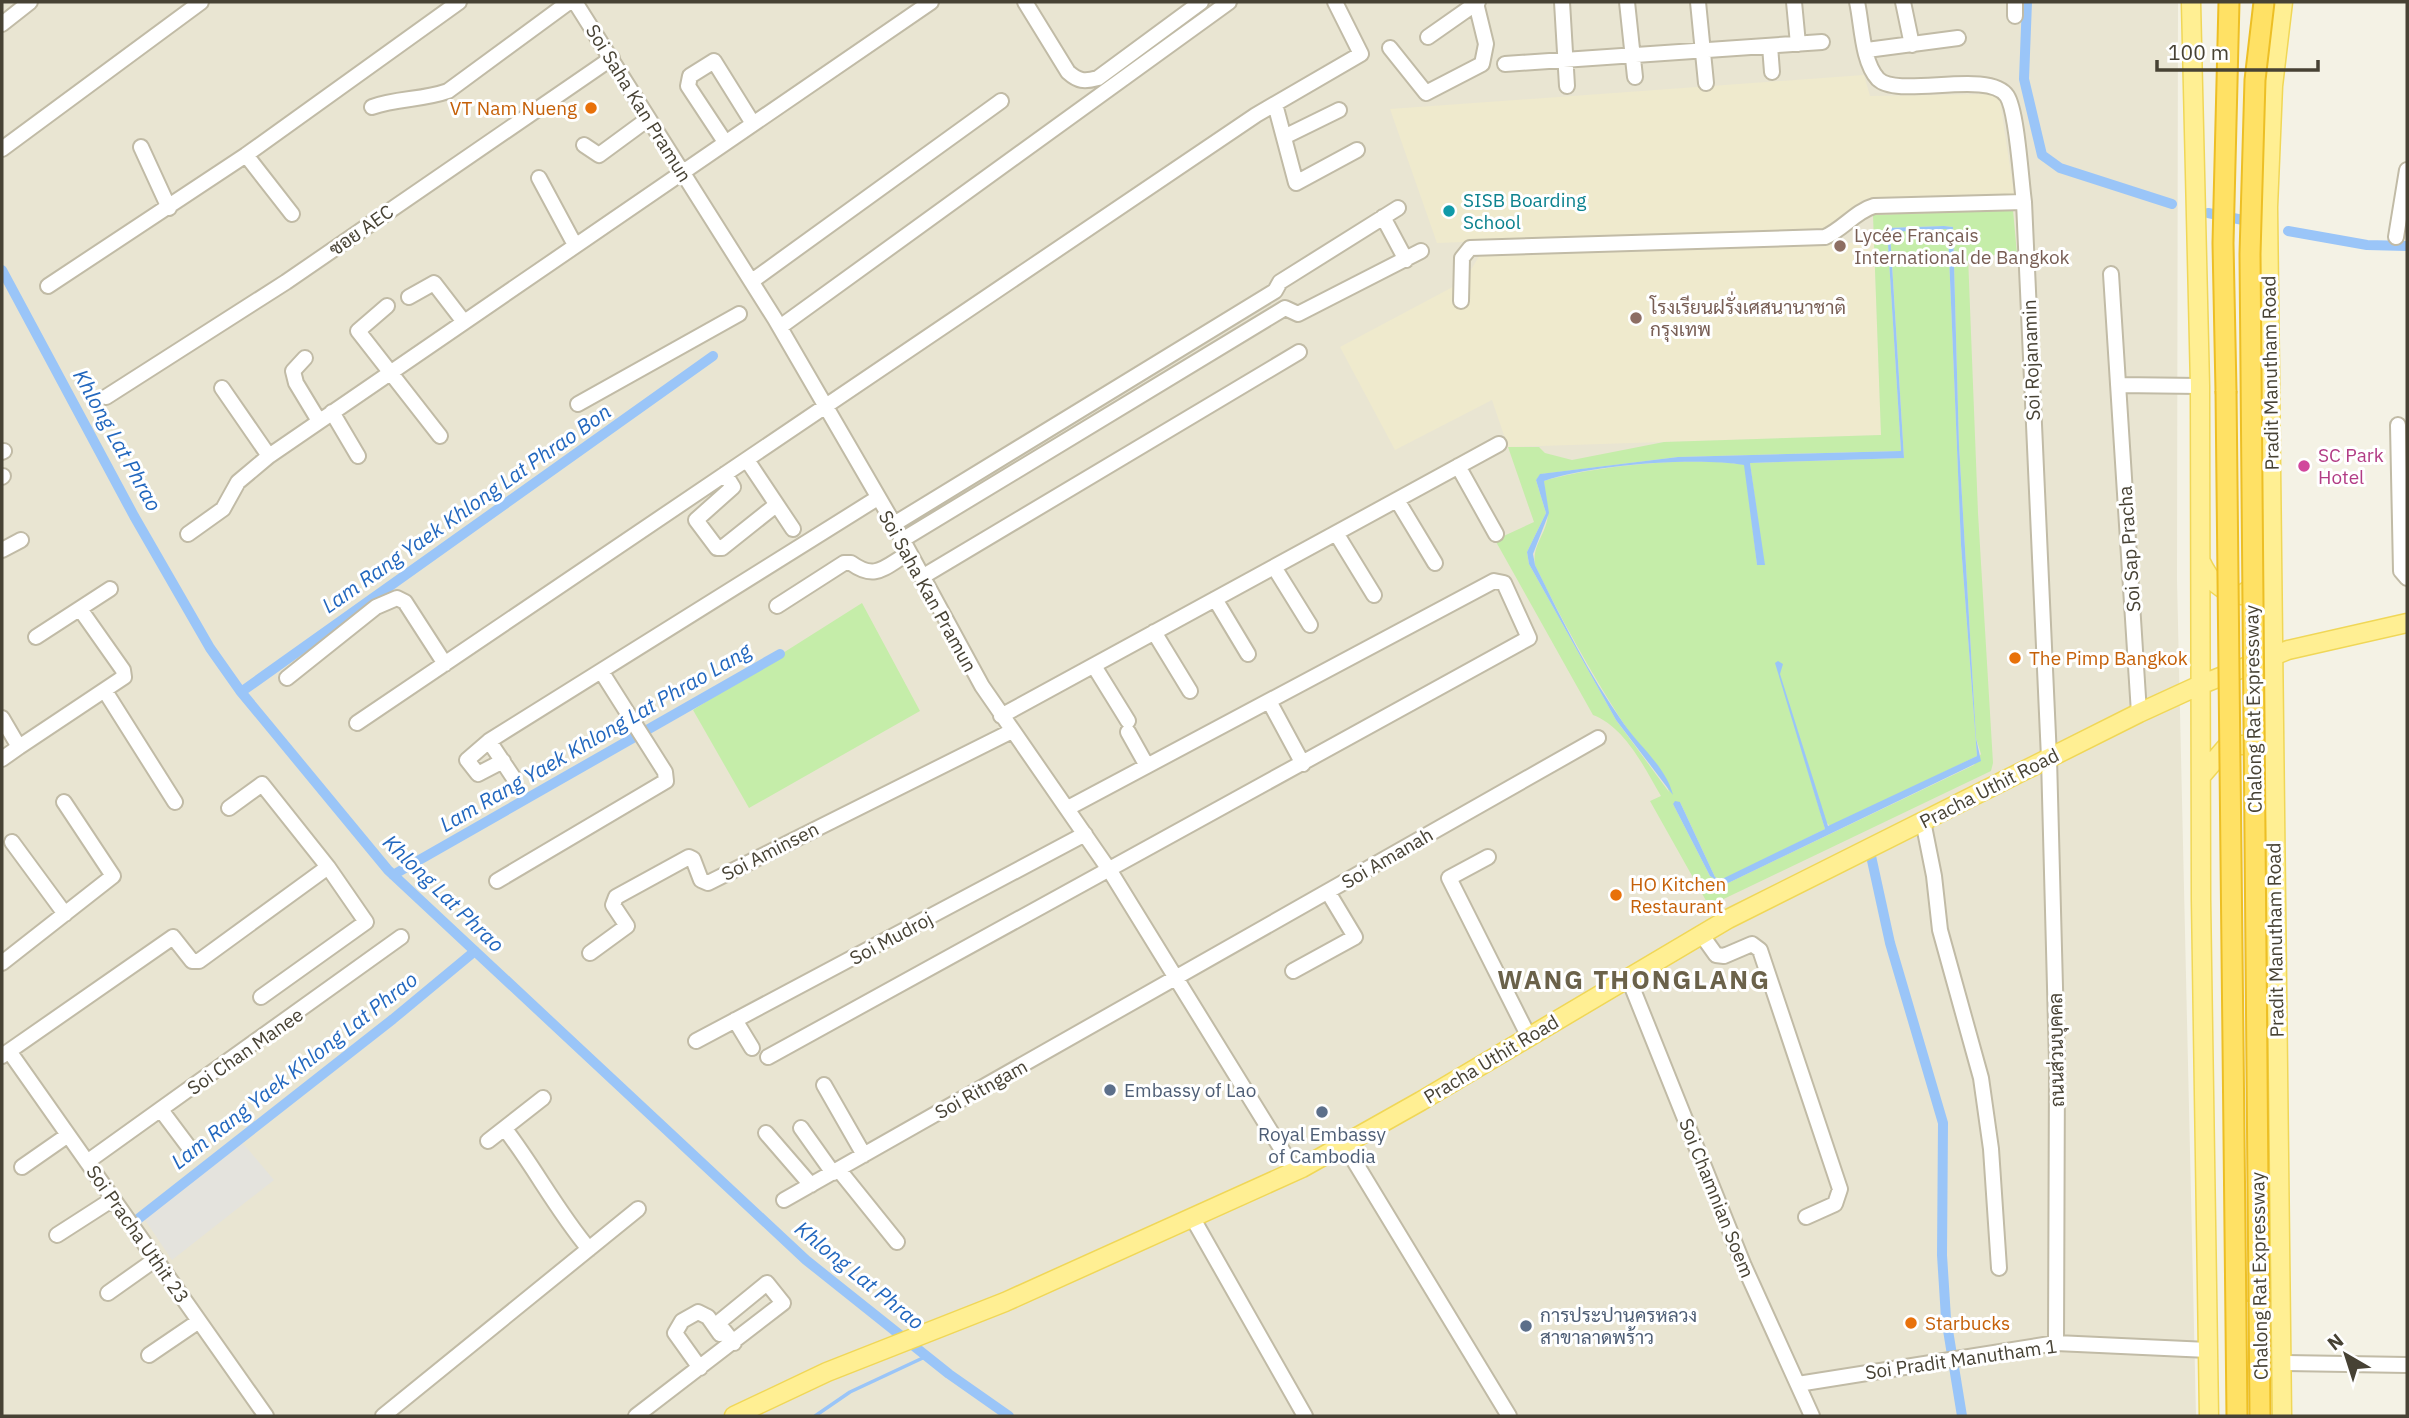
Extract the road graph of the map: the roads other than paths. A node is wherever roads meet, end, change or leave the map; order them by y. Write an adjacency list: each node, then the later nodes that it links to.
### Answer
1 (30, 2): 22 (street)
2 (201, 2): 50 (street)
3 (459, 2): 52 (street)
4 (569, 2): 42 (street)
5 (575, 2): 33 (street, Soi Saha Kan Pramun)
6 (931, 2): 45 (street)
7 (1025, 2): 8 (street)
8 (1201, 2)
9 (1229, 2): 75 (street)
10 (1335, 2): 41 (street)
11 (1477, 2): 23 (street); 29 (street)
12 (1562, 2): 34 (street)
13 (1627, 2): 32 (street)
14 (1698, 2): 30 (street)
15 (1794, 2): 26 (street)
16 (1857, 2): 31 (street, Soi Rojanamin)
17 (1903, 2): 27 (street)
18 (2191, 2): 82 (main road)
19 (2264, 2): 225 (highway, Chalong Rat Expressway, bridge)
20 (2283, 2): 112 (main road, Pradit Manutham Road)
21 (2228, 6): 224 (highway, Chalong Rat Expressway, bridge)
22 (2, 24)
23 (1428, 37)
24 (1958, 38): 27 (street)
25 (1822, 42): 26 (street)
26 (1798, 44): 28 (street)
27 (1912, 45): 31 (street)
28 (1770, 46): 30 (street); 36 (street)
29 (1390, 48)
30 (1701, 50): 32 (street); 38 (street)
31 (1867, 50): 56 (street, Soi Rojanamin)
32 (1632, 56): 34 (street); 37 (street)
33 (612, 58): 44 (street, Soi Saha Kan Pramun); 84 (street, ซอย AEC)
34 (1565, 60): 35 (street); 39 (street)
35 (1505, 64)
36 (1772, 72)
37 (1636, 78)
38 (1706, 83)
39 (1567, 86)
40 (1001, 101): 66 (street)
41 (1275, 104): 46 (street); 86 (street)
42 (372, 107)
43 (1339, 110): 46 (street)
44 (648, 120): 48 (street); 54 (street, Soi Saha Kan Pramun)
45 (752, 122): 47 (street); 47 (street)
46 (1284, 137): 51 (street)
47 (725, 142): 54 (street)
48 (584, 145)
49 (141, 147): 57 (street)
50 (2, 149)
51 (1357, 150)
52 (246, 155): 57 (street); 59 (street)
53 (2407, 170): 61 (street)
54 (680, 171): 62 (street); 66 (street, Soi Saha Kan Pramun)
55 (539, 178): 62 (street)
56 (2024, 202): 70 (street); 146 (street, Soi Rojanamin)
57 (169, 208): 67 (street)
58 (1398, 208): 60 (street)
59 (292, 214)
60 (1383, 217): 64 (street); 68 (street)
61 (2396, 237)
62 (575, 244): 74 (street)
63 (1421, 251): 64 (street)
64 (1406, 260): 72 (street)
65 (2111, 274): 81 (street, Soi Sap Pracha)
66 (752, 281): 75 (street, Soi Saha Kan Pramun)
67 (48, 286)
68 (1275, 291): 72 (street); 78 (street)
69 (409, 297): 74 (street)
70 (1461, 300)
71 (387, 306): 79 (street)
72 (1285, 308): 80 (street)
73 (739, 314): 85 (street)
74 (464, 322): 79 (street)
75 (780, 327): 86 (street, Soi Saha Kan Pramun)
76 (1299, 352): 116 (street)
77 (305, 358): 88 (street)
78 (1156, 365): 80 (street); 92 (street)
79 (388, 374): 87 (street); 90 (street)
80 (1167, 380): 96 (street)
81 (2118, 385): 82 (street); 137 (street, Soi Sap Pracha)
82 (2200, 386): 113 (main road)
83 (222, 388): 93 (street)
84 (106, 397)
85 (579, 404)
86 (825, 407): 95 (street); 100 (street, Soi Saha Kan Pramun)
87 (332, 412): 88 (street); 94 (street)
88 (319, 421): 93 (street)
89 (2398, 425): 117 (street)
90 (440, 436)
91 (1499, 444): 97 (street)
92 (1024, 446): 96 (street); 99 (street)
93 (269, 456): 107 (street)
94 (358, 456)
95 (747, 460): 98 (street); 102 (street)
96 (1033, 460): 103 (street)
97 (1458, 467): 101 (street); 108 (street)
98 (725, 474): 102 (street); 129 (street)
99 (947, 492): 103 (street); 104 (street)
100 (876, 499): 104 (street, Soi Saha Kan Pramun); 131 (street)
101 (1397, 500): 106 (street); 114 (street)
102 (776, 505): 105 (street)
103 (956, 507): 110 (street)
104 (894, 524): 110 (street, Soi Saha Kan Pramun)
105 (793, 529)
106 (1336, 533): 115 (street); 119 (street)
107 (188, 534)
108 (1496, 534)
109 (21, 540): 111 (street)
110 (905, 547): 116 (street, Soi Saha Kan Pramun); 121 (street)
111 (2, 550)
112 (2274, 556): 113 (main road); 128 (main road, Pradit Manutham Road)
113 (2200, 561): 133 (main road)
114 (1435, 564)
115 (1274, 567): 120 (street); 124 (street)
116 (922, 577): 138 (street, Soi Saha Kan Pramun)
117 (2407, 578)
118 (110, 589): 122 (street)
119 (1374, 595)
120 (1215, 599): 125 (street); 127 (street)
121 (777, 606)
122 (80, 609): 126 (street); 134 (street)
123 (2407, 623): 128 (main road, Pracha Uthit Road)
124 (1310, 625)
125 (1154, 632): 130 (street); 135 (street)
126 (36, 637)
127 (1248, 654)
128 (2273, 656): 133 (main road, Pracha Uthit Road); 150 (main road, Pradit Manutham Road)
129 (445, 664): 132 (street); 140 (street)
130 (1094, 666): 138 (street); 149 (street)
131 (601, 671): 143 (street); 163 (street)
132 (287, 678)
133 (2200, 685): 137 (main road, Pracha Uthit Road); 151 (main road)
134 (105, 691): 144 (street); 153 (street)
135 (1189, 691)
136 (1269, 701): 148 (street); 148 (street); 149 (street)
137 (2139, 713): 146 (main road, Pracha Uthit Road)
138 (1001, 716): 141 (street, Soi Saha Kan Pramun)
139 (2, 718): 144 (street)
140 (357, 723)
141 (1012, 731): 156 (street, Soi Saha Kan Pramun); 168 (street, Soi Aminsen)
142 (1598, 738): 164 (street, Soi Amanah)
143 (489, 741): 147 (street); 147 (street)
144 (19, 747): 145 (street)
145 (2, 758)
146 (2049, 758): 157 (main road, Pracha Uthit Road); 208 (street, ถนนส่วนบุคคล)
147 (502, 761): 152 (street)
148 (1303, 764): 162 (street)
149 (1147, 766): 156 (street)
150 (2272, 773): 151 (main road); 212 (main road, Pradit Manutham Road)
151 (2202, 775): 210 (main road)
152 (513, 777)
153 (174, 802)
154 (64, 803): 165 (street)
155 (229, 808): 161 (street)
156 (1068, 808): 158 (street, Soi Saha Kan Pramun)
157 (1923, 821): 166 (main road, Pracha Uthit Road); 205 (street)
158 (1086, 834): 162 (street, Soi Saha Kan Pramun); 174 (street, Soi Mudroj)
159 (12, 842): 165 (street)
160 (1488, 857): 175 (street)
161 (328, 867): 173 (street); 178 (street)
162 (1110, 871): 172 (street, Soi Saha Kan Pramun); 179 (street)
163 (497, 881)
164 (1328, 892): 170 (street); 172 (street, Soi Amanah)
165 (65, 914): 169 (street)
166 (1702, 934): 171 (main road, Pracha Uthit Road); 200 (street)
167 (401, 937): 182 (street, Soi Chan Manee)
168 (590, 953)
169 (2, 963)
170 (1293, 971)
171 (1628, 977): 175 (main road, Pracha Uthit Road); 215 (street, Soi Chamnian Soem)
172 (1177, 978): 190 (street, Soi Ritngam); 194 (street, Soi Saha Kan Pramun)
173 (261, 997)
174 (735, 1020): 176 (street, Soi Mudroj); 177 (street)
175 (1529, 1037): 188 (main road, Pracha Uthit Road)
176 (696, 1041)
177 (752, 1048)
178 (6, 1053): 186 (street, Soi Pracha Uthit 23)
179 (768, 1057)
180 (824, 1085): 190 (street)
181 (543, 1098): 184 (street)
182 (161, 1110): 189 (street); 191 (street, Soi Chan Manee)
183 (801, 1128): 193 (street)
184 (505, 1129): 187 (street); 203 (street)
185 (766, 1133): 195 (street)
186 (68, 1135): 191 (street, Soi Pracha Uthit 23); 192 (street)
187 (488, 1141)
188 (1344, 1144): 194 (main road, Pracha Uthit Road); 221 (street)
189 (188, 1146)
190 (864, 1155): 193 (street, Soi Ritngam)
191 (87, 1162): 196 (street, Soi Pracha Uthit 23)
192 (22, 1167)
193 (836, 1171): 195 (street, Soi Ritngam); 202 (street)
194 (1295, 1171): 199 (main road, Pracha Uthit Road)
195 (811, 1185): 197 (street, Soi Ritngam)
196 (113, 1199): 201 (street); 204 (street, Soi Pracha Uthit 23)
197 (785, 1200)
198 (638, 1209): 203 (street)
199 (1192, 1217): 216 (main road, Pracha Uthit Road); 220 (street)
200 (1806, 1217)
201 (57, 1235)
202 (897, 1242)
203 (589, 1249): 218 (street)
204 (156, 1259): 206 (street); 207 (street, Soi Pracha Uthit 23)
205 (1999, 1268)
206 (108, 1293)
207 (200, 1321): 211 (street); 217 (street, Soi Pracha Uthit 23)
208 (2056, 1343): 210 (street, Soi Pradit Manutham 1); 215 (street, Soi Pradit Manutham 1)
209 (732, 1344): 209 (street); 214 (street); 214 (street)
210 (2208, 1350): 223 (main road)
211 (149, 1355)
212 (2281, 1363): 213 (street); 226 (main road, Pradit Manutham Road)
213 (2407, 1365)
214 (700, 1368): 219 (street)
215 (1798, 1384): 222 (street, Soi Chamnian Soem)
216 (746, 1413)
217 (266, 1416)
218 (383, 1416)
219 (636, 1416)
220 (1305, 1416)
221 (1508, 1416)
222 (1812, 1416)
223 (2209, 1416)
224 (2237, 1416)
225 (2260, 1416)
226 (2282, 1416)

